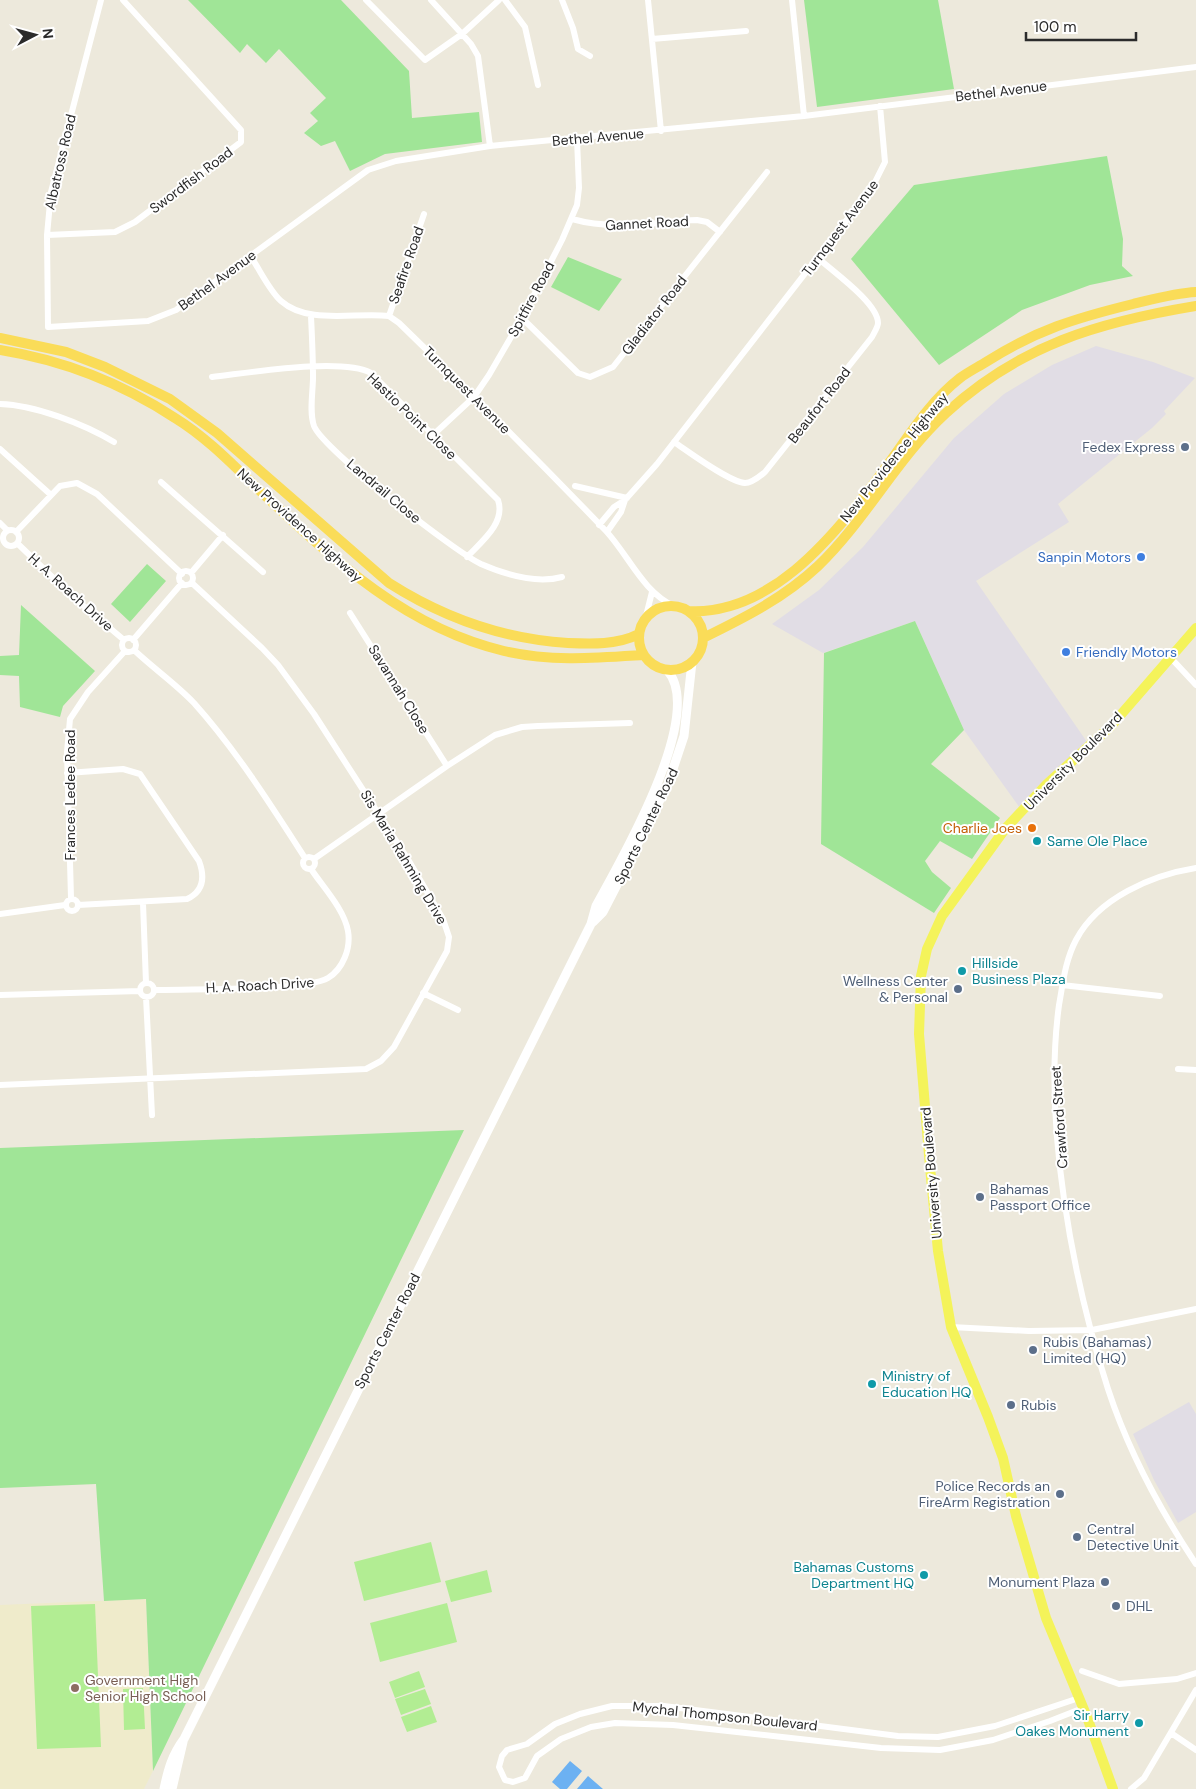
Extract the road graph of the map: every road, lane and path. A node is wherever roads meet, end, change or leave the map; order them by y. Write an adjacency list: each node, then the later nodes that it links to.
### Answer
1 (101, 0): 25 (street, Albatross Road)
2 (123, 0): 25 (street, Swordfish Road)
3 (366, 0): 11 (street)
4 (431, 0): 11 (street)
5 (498, 0): 11 (street)
6 (506, 0): 15 (street)
7 (562, 0): 13 (street)
8 (648, 0): 12 (street)
9 (792, 0): 17 (street)
10 (746, 31): 12 (street)
11 (462, 34): 20 (street)
12 (652, 39): 18 (street)
13 (590, 56)
14 (1196, 67): 16 (street, Bethel Avenue)
15 (538, 85)
16 (880, 106): 17 (street, Bethel Avenue); 27 (street, Turnquest Avenue)
17 (804, 116): 18 (street, Bethel Avenue)
18 (661, 131): 19 (street, Bethel Avenue)
19 (577, 139): 20 (street, Bethel Avenue); 23 (street, Spitfire Road)
20 (490, 146): 26 (street, Bethel Avenue)
21 (766, 172): 24 (street, Gladiator Road)
22 (424, 214): 31 (street, Seafire Road)
23 (572, 219): 24 (street, Gannet Road); 32 (street, Spitfire Road)
24 (720, 232): 32 (street, Gladiator Road)
25 (46, 235): 33 (street, Albatross Road)
26 (251, 257): 30 (street); 33 (street, Bethel Avenue)
27 (818, 258): 42 (street, Turnquest Avenue); 42 (street, Beaufort Road)
28 (1193, 291): 65 (highway, New Providence Highway)
29 (1196, 306): 70 (highway, New Providence Highway)
30 (311, 316): 31 (street); 36 (street, Landrail Close)
31 (389, 316): 38 (street, Turnquest Avenue)
32 (522, 318): 38 (street, Spitfire Road)
33 (48, 327)
34 (0, 338): 69 (highway, New Providence Highway)
35 (0, 350): 75 (highway, New Providence Highway)
36 (313, 367): 37 (street, Hastio Point Close); 40 (street, Hastio Point Close); 56 (street, Landrail Close)
37 (212, 377)
38 (474, 397): 40 (street, Spitfire Road); 49 (street, Turnquest Avenue)
39 (0, 404): 41 (street)
40 (433, 435): 56 (street, Hastio Point Close)
41 (114, 442)
42 (674, 442): 47 (street, Turnquest Avenue)
43 (0, 449): 46 (street)
44 (161, 482): 53 (street)
45 (575, 486): 47 (street)
46 (50, 495): 51 (street); 59 (street)
47 (626, 499): 49 (street); 52 (street)
48 (0, 523): 50 (street)
49 (599, 525): 52 (street, Turnquest Avenue)
50 (7, 530): 51 (street); 54 (street)
51 (16, 532): 55 (street)
52 (607, 532): 63 (street, Turnquest Avenue)
53 (223, 535): 57 (street); 58 (street)
54 (2, 542): 55 (street)
55 (17, 543): 71 (street, H. A. Roach Drive)
56 (467, 557): 60 (street, Landrail Close)
57 (263, 572)
58 (191, 573): 59 (street); 61 (street)
59 (182, 574): 62 (street)
60 (562, 577)
61 (192, 582): 62 (street); 83 (street, Sis Maria Rahming Drive)
62 (182, 583): 72 (street)
63 (652, 592): 64 (street); 67 (street)
64 (674, 606): 65 (highway); 67 (highway)
65 (689, 612): 70 (highway)
66 (350, 613): 81 (street, Savannah Close)
67 (645, 620): 69 (highway)
68 (1196, 628): 76 (main road, University Boulevard)
69 (639, 634): 75 (highway)
70 (703, 638): 77 (highway)
71 (124, 640): 72 (street); 74 (street)
72 (133, 640): 73 (street)
73 (134, 650): 74 (street); 84 (street)
74 (125, 651): 82 (street, Frances Ledee Road)
75 (644, 654): 78 (highway)
76 (1170, 657): 79 (street); 109 (main road, University Boulevard)
77 (692, 662): 78 (highway); 93 (main road, Sports Center Road)
78 (667, 670): 93 (main road, Sports Center Road)
79 (1196, 685)
80 (630, 723): 81 (street)
81 (447, 766): 83 (street)
82 (67, 773): 88 (street, Frances Ledee Road); 89 (street)
83 (378, 814): 85 (street); 98 (street, Sis Maria Rahming Drive)
84 (305, 858): 85 (street); 87 (street)
85 (314, 858): 87 (street)
86 (1196, 868): 95 (street, Crawford Street)
87 (311, 869): 96 (street, H. A. Roach Drive)
88 (71, 898): 90 (street); 91 (street)
89 (143, 903): 91 (street); 94 (street)
90 (65, 905): 91 (street); 92 (street)
91 (78, 905)
92 (0, 914)
93 (592, 924): 117 (main road, Sports Center Road)
94 (146, 983): 96 (street); 97 (street)
95 (1062, 985): 100 (street); 110 (street, Crawford Street)
96 (154, 990): 101 (street)
97 (140, 991): 99 (street); 101 (street)
98 (423, 993): 102 (street); 105 (street, Sis Maria Rahming Drive)
99 (0, 995)
100 (1160, 996)
101 (146, 997): 105 (street)
102 (458, 1010)
103 (1178, 1069): 104 (street)
104 (1196, 1070)
105 (150, 1078): 106 (street, Sis Maria Rahming Drive); 107 (street)
106 (0, 1085)
107 (152, 1115)
108 (1196, 1310): 110 (street)
109 (951, 1327): 110 (street); 115 (main road, University Boulevard)
110 (1092, 1330): 111 (street, Crawford Street)
111 (1196, 1564)
112 (1082, 1670): 113 (street)
113 (1196, 1672)
114 (1196, 1690): 116 (street)
115 (1081, 1703): 115 (street, Mychal Thompson Boulevard); 121 (main road, University Boulevard)
116 (1171, 1733): 118 (street); 122 (street)
117 (184, 1739): 119 (main road, Sports Center Road); 120 (main road, Sports Center Road)
118 (1196, 1750)
119 (164, 1789)
120 (172, 1789)
121 (1113, 1789)
122 (1131, 1789)

